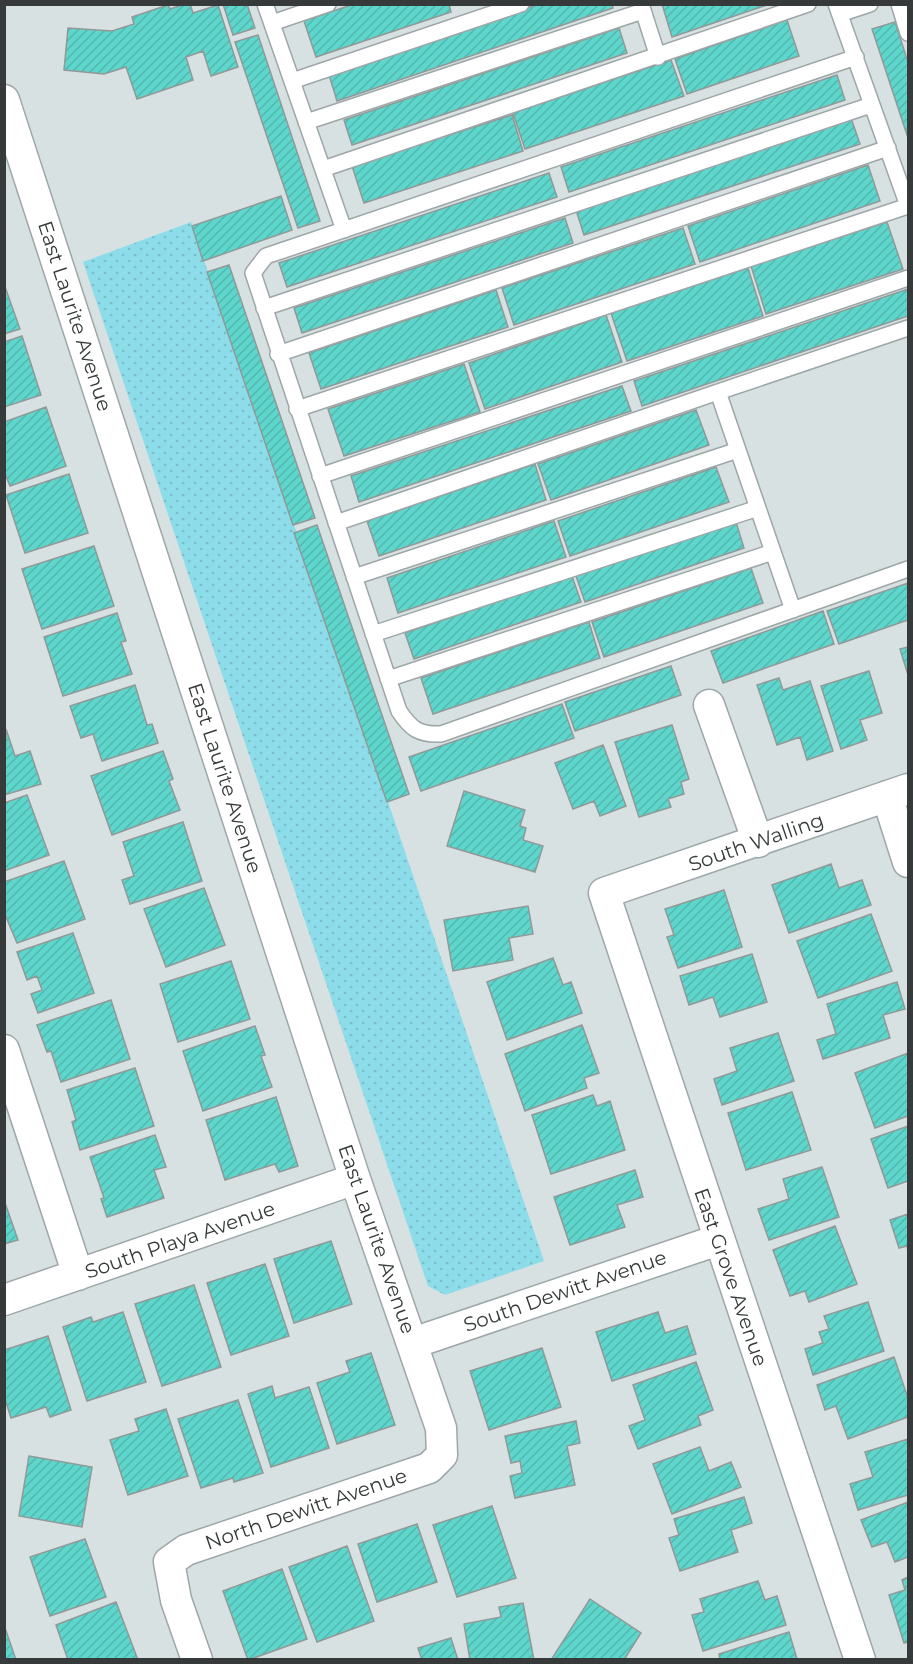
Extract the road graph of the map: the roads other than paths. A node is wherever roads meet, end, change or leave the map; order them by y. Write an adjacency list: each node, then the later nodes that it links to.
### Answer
1 (266, 4): 9 (lane)
2 (328, 4): 9 (lane)
3 (521, 4): 13 (lane)
4 (808, 4): 11 (lane)
5 (870, 4): 8 (lane)
6 (899, 4): 10 (lane)
7 (642, 8): 11 (lane); 16 (lane)
8 (838, 9): 12 (lane)
9 (272, 23): 13 (lane)
10 (909, 33)
11 (658, 57): 18 (lane)
12 (856, 57): 15 (lane); 20 (lane)
13 (292, 81): 16 (lane)
14 (4, 100): 43 (street, East Laurite Avenue)
15 (871, 105): 17 (lane); 22 (lane)
16 (306, 122): 18 (lane)
17 (888, 148): 19 (lane); 24 (lane)
18 (323, 169): 20 (lane)
19 (908, 206): 26 (lane)
20 (344, 230): 22 (lane)
21 (909, 278): 28 (lane)
22 (264, 308): 24 (lane)
23 (909, 328): 25 (lane)
24 (278, 354): 26 (lane)
25 (718, 392): 27 (lane); 30 (lane)
26 (297, 409): 28 (lane)
27 (738, 450): 29 (lane); 33 (lane)
28 (320, 476): 30 (lane)
29 (758, 508): 31 (lane); 35 (lane)
30 (336, 523): 33 (lane)
31 (773, 552): 34 (lane); 36 (lane)
32 (909, 569): 34 (lane)
33 (354, 577): 35 (lane)
34 (793, 610): 36 (lane)
35 (373, 634): 36 (lane)
36 (388, 679)
37 (709, 705): 39 (street)
38 (898, 792): 39 (street, South Walling); 40 (street)
39 (758, 842): 41 (street, South Walling)
40 (909, 862)
41 (604, 893): 44 (street, East Grove Avenue)
42 (4, 1050): 45 (street)
43 (355, 1179): 45 (street, South Playa Avenue); 47 (street, East Laurite Avenue)
44 (718, 1240): 47 (street, South Dewitt Avenue); 50 (street, East Grove Avenue)
45 (78, 1275): 46 (street, South Playa Avenue)
46 (4, 1300)
47 (413, 1343): 48 (street, East Laurite Avenue)
48 (442, 1455): 49 (street, North Dewitt Avenue)
49 (197, 1659)
50 (860, 1659)

